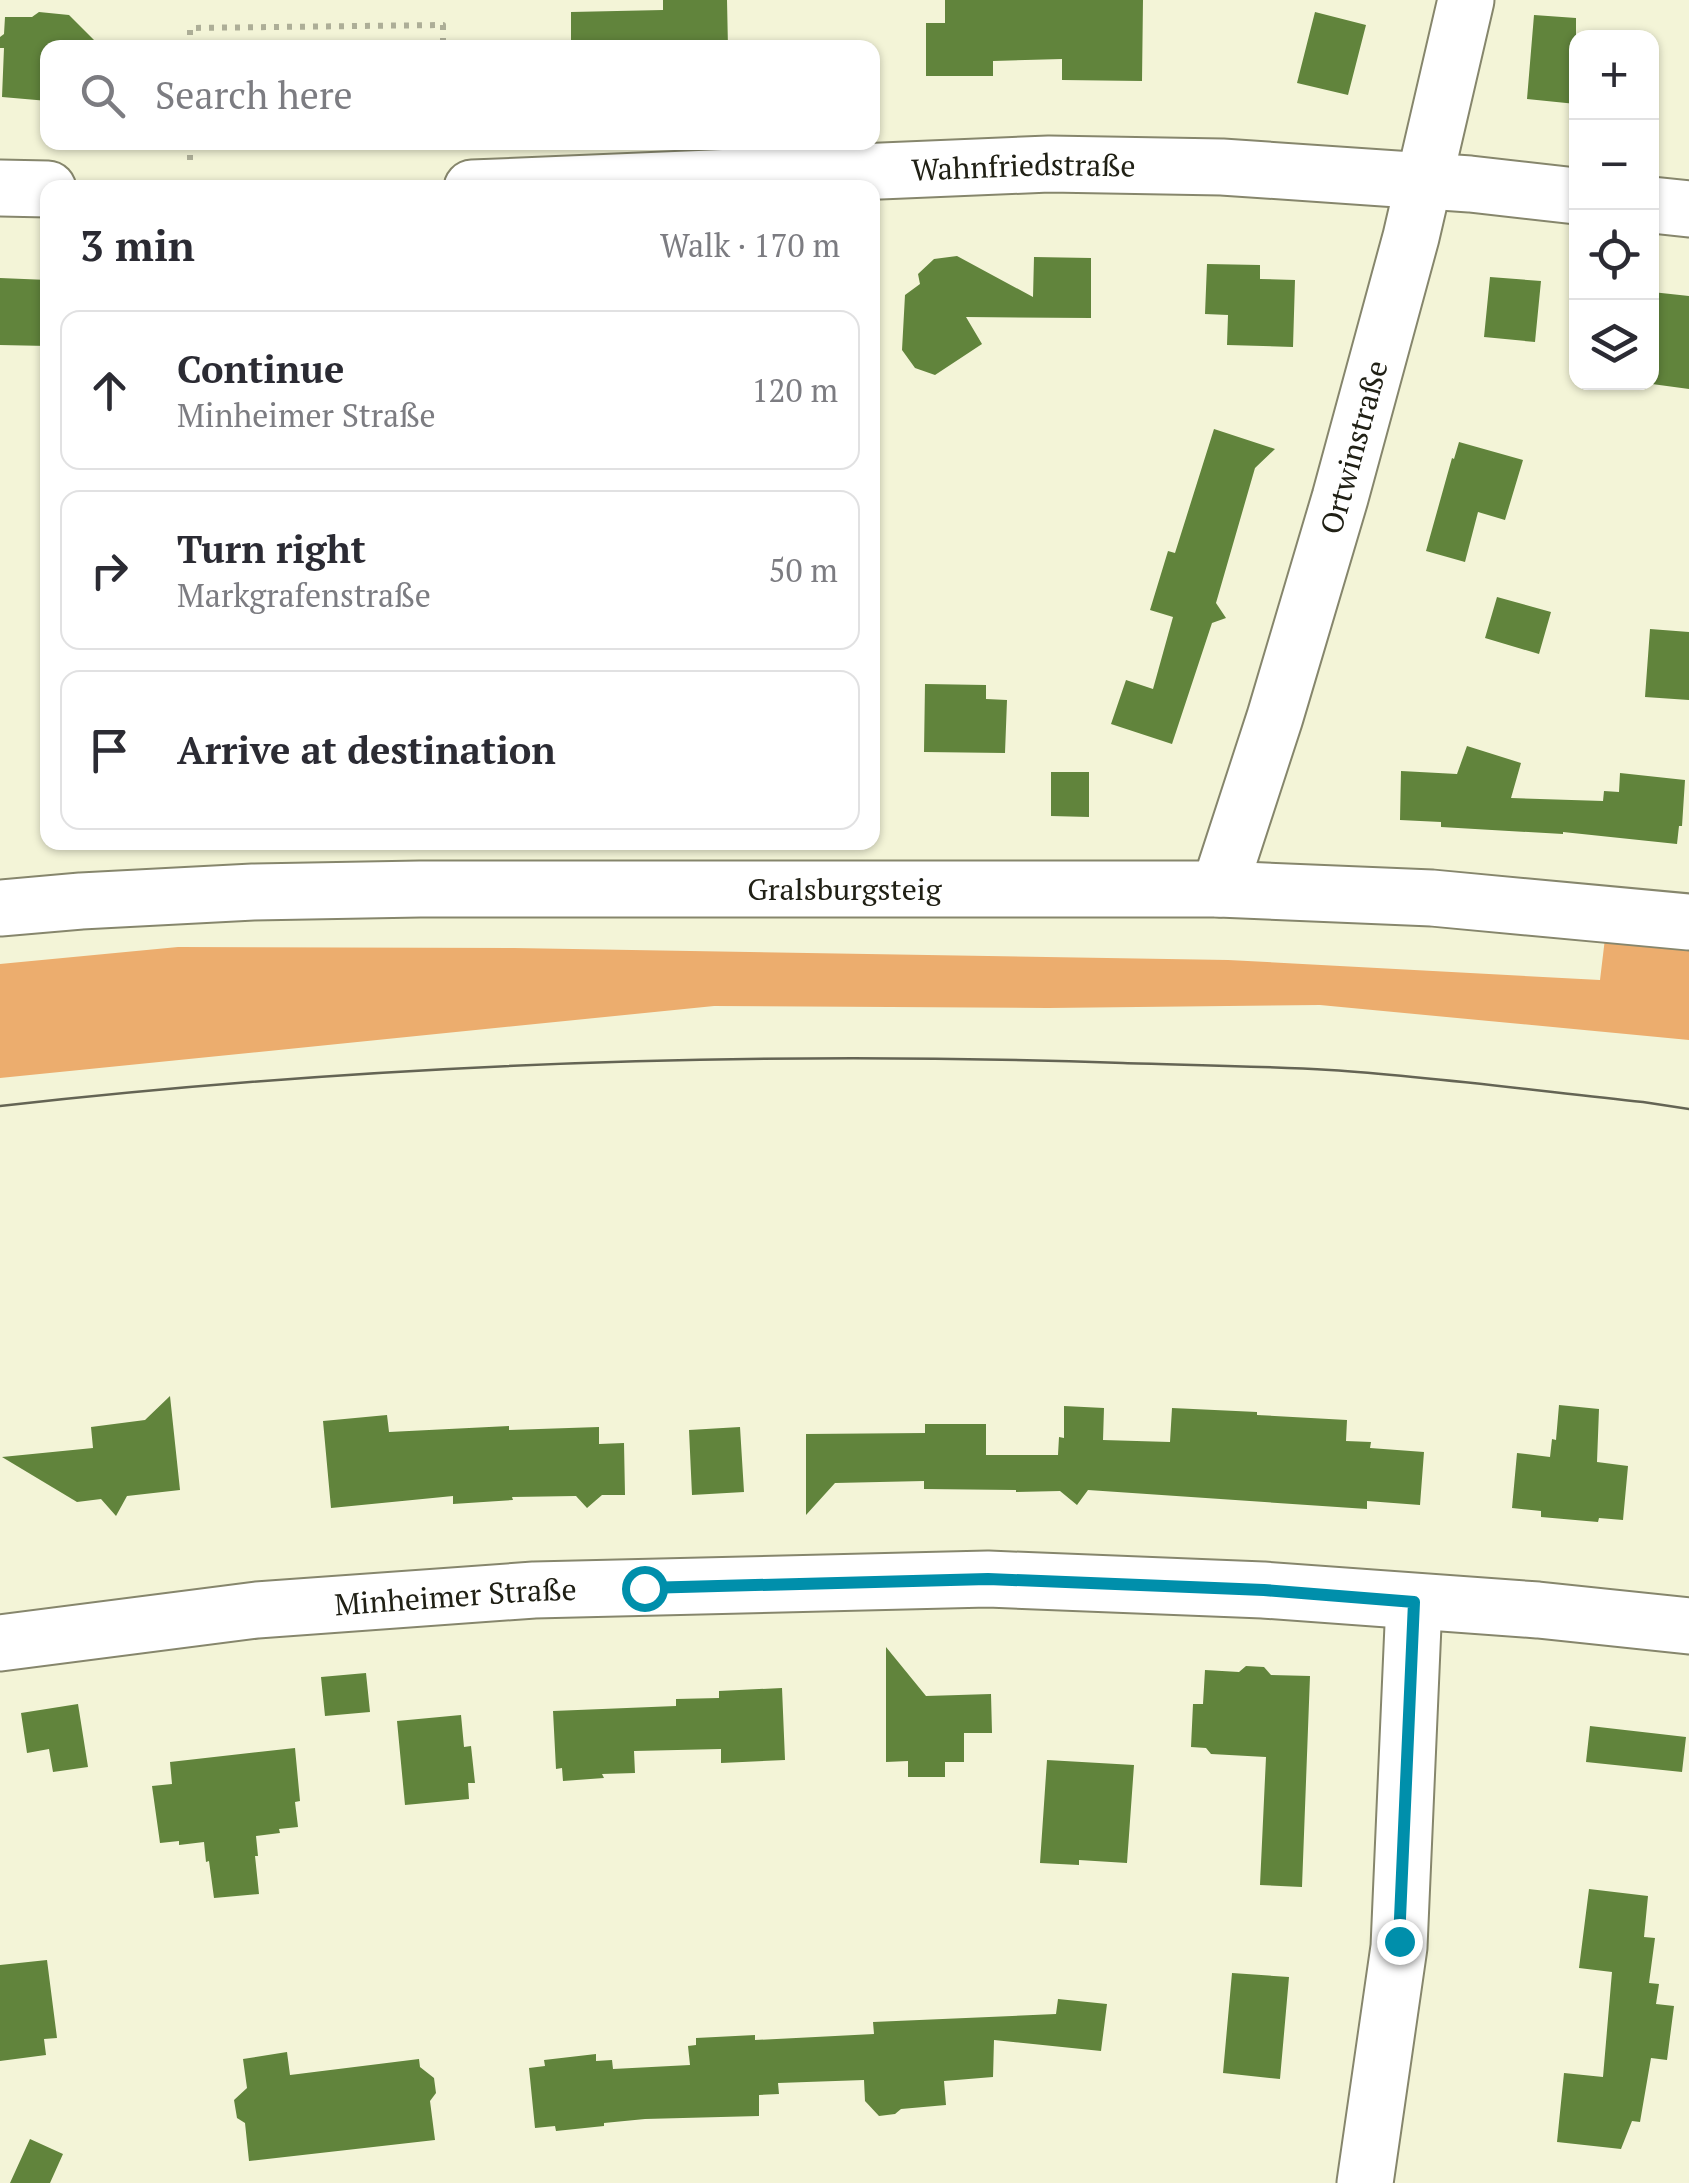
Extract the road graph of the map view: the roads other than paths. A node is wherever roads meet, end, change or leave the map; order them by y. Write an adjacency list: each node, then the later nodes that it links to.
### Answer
1 (1466, 0): 3 (street, Ortwinstraße)
2 (664, 180): 3 (street, Wahnfriedstraße)
3 (1424, 181): 6 (street, Wahnfriedstraße); 9 (street, Ortwinstraße)
4 (0, 188): 5 (street)
5 (40, 189)
6 (1569, 195)
7 (1659, 205): 8 (street)
8 (1689, 209)
9 (1219, 889): 10 (street, Gralsburgsteig); 11 (street, Gralsburgsteig)
10 (0, 908)
11 (1689, 922)
12 (1414, 1602): 13 (street, Minheimer Straße); 14 (street, Minheimer Straße); 15 (street)
13 (1689, 1626)
14 (0, 1643)
15 (1365, 2183)

